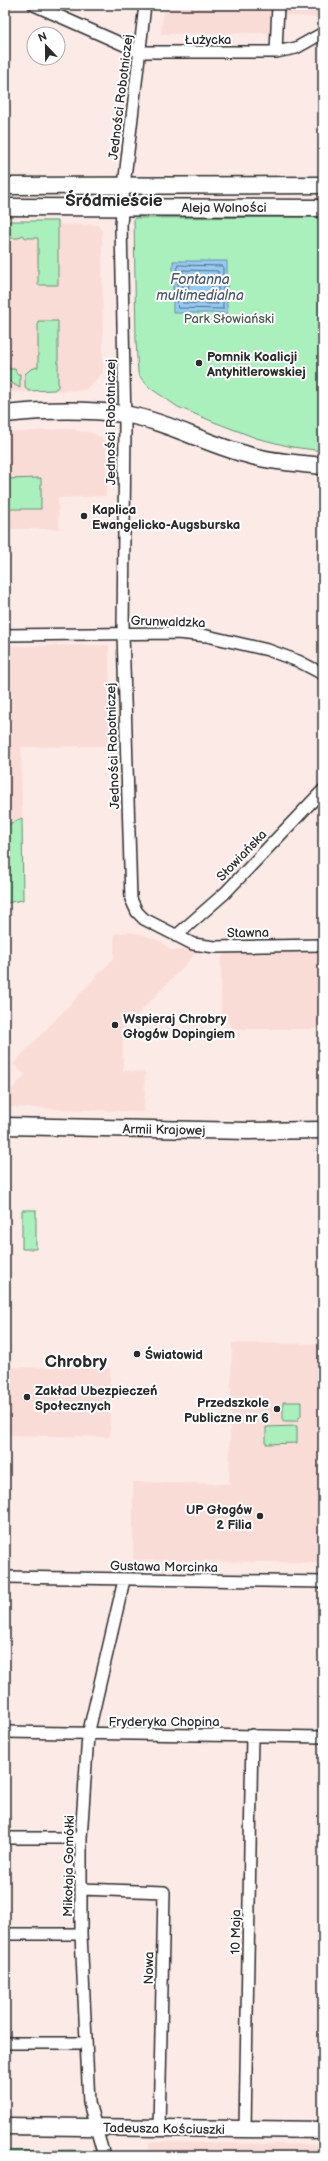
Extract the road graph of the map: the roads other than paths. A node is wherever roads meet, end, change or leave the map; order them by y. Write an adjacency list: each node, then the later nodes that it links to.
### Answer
1 (34, 5): 5 (street)
2 (145, 5): 5 (street, Jedności Robotniczej)
3 (278, 5): 6 (street)
4 (319, 35): 6 (street, Łużycka)
5 (140, 52): 6 (street, Łużycka); 9 (street, Jedności Robotniczej)
6 (276, 52)
7 (323, 185): 9 (street, Aleja Wolności)
8 (5, 186): 9 (street, Aleja Wolności)
9 (124, 186): 11 (street, Jedności Robotniczej)
10 (5, 207): 11 (street, Aleja Wolności)
11 (122, 208): 12 (street, Aleja Wolności); 14 (street, Jedności Robotniczej)
12 (323, 208)
13 (5, 414): 14 (street)
14 (124, 414): 15 (street); 16 (street, Jedności Robotniczej)
15 (323, 466)
16 (123, 633): 17 (street, Grunwaldzka); 18 (street, Grunwaldzka); 20 (street, Jedności Robotniczej)
17 (5, 635)
18 (323, 674)
19 (323, 790): 20 (street, Słowiańska)
20 (176, 936): 21 (street, Stawna)
21 (323, 945)
22 (5, 1126): 23 (street, Armii Krajowej)
23 (323, 1130)
24 (5, 1577): 25 (street, Gustawa Morcinka)
25 (124, 1580): 26 (street, Gustawa Morcinka); 28 (street, Mikołaja Gomółki)
26 (323, 1582)
27 (5, 1732): 28 (street, Fryderyka Chopina)
28 (88, 1734): 29 (street, Fryderyka Chopina); 32 (street, Mikołaja Gomółki)
29 (252, 1735): 30 (street, Fryderyka Chopina); 41 (street, 10 Maja)
30 (323, 1737)
31 (5, 1838): 32 (street)
32 (82, 1838): 33 (street, Mikołaja Gomółki)
33 (81, 1889): 35 (street, Mikołaja Gomółki); 40 (street, Nowa)
34 (5, 1934): 35 (street)
35 (81, 1934): 37 (street, Mikołaja Gomółki)
36 (5, 2043): 37 (street)
37 (86, 2043): 39 (street, Mikołaja Gomółki)
38 (5, 2126): 39 (street, Tadeusza Kościuszki)
39 (96, 2127): 40 (street, Tadeusza Kościuszki); 43 (street, Mikołaja Gomółki)
40 (159, 2128): 41 (street, Tadeusza Kościuszki)
41 (245, 2129): 42 (street, Tadeusza Kościuszki)
42 (323, 2130)
43 (104, 2156)

